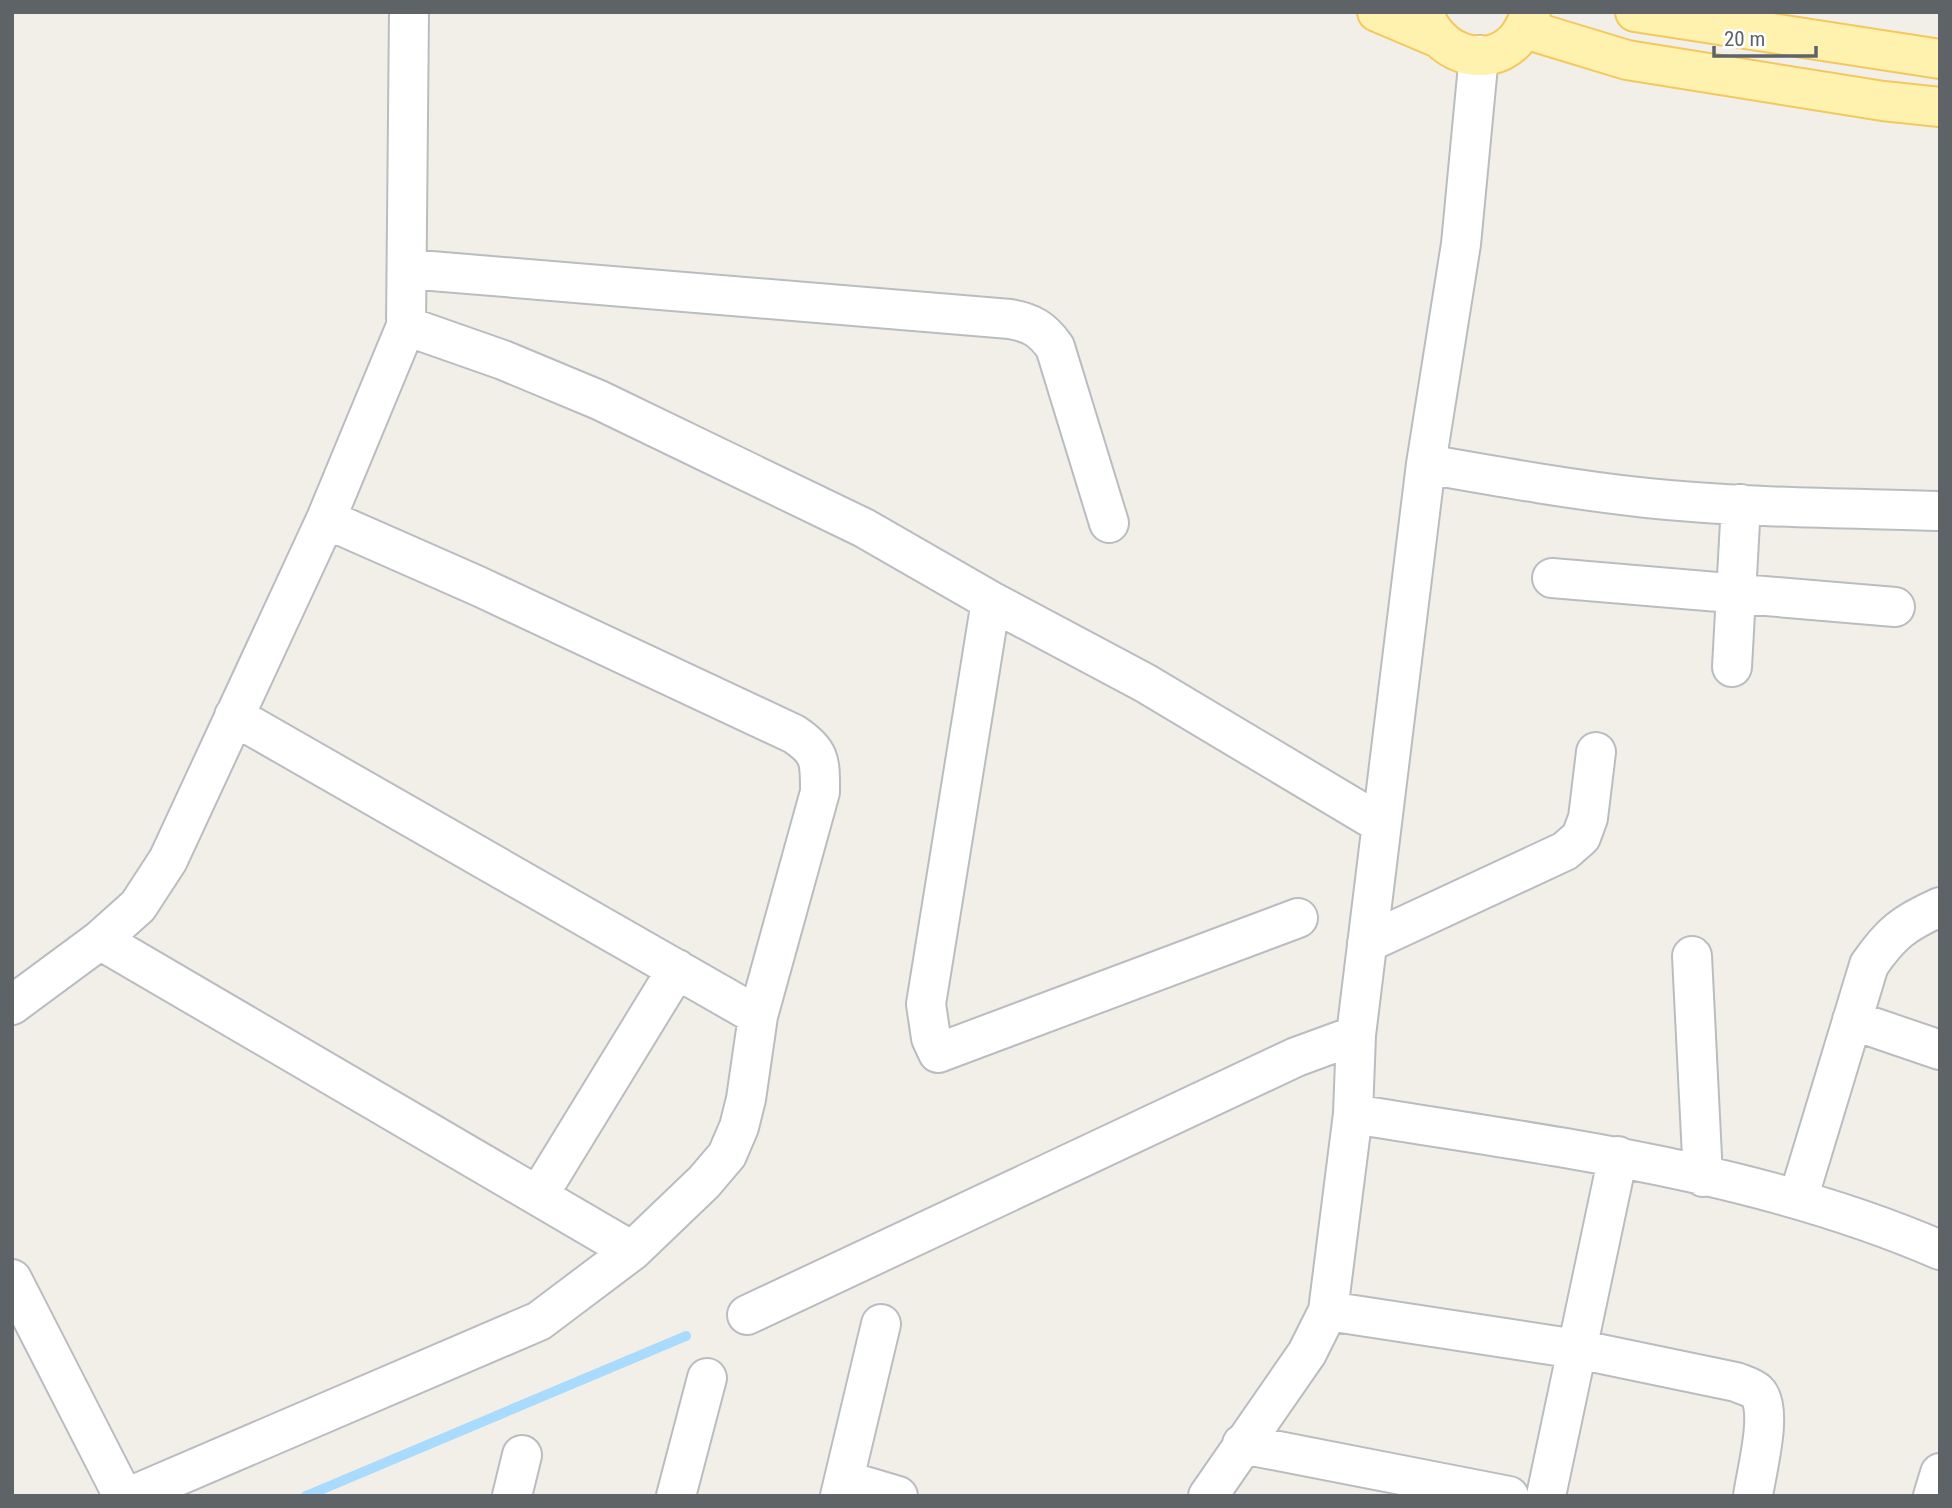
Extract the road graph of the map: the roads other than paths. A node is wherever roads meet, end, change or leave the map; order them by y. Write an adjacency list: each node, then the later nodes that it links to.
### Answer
1 (409, 12): 9 (street)
2 (1377, 12): 5 (main road)
3 (1635, 12): 7 (main road)
4 (1528, 20): 6 (main road); 8 (main road)
5 (1430, 25): 6 (main road)
6 (1479, 55): 11 (street)
7 (1940, 59)
8 (1940, 107)
9 (407, 269): 10 (street); 15 (street)
10 (406, 326): 14 (street); 18 (street)
11 (1426, 464): 12 (street); 23 (street)
12 (1741, 504): 13 (street); 17 (street)
13 (1940, 511)
14 (326, 519): 21 (street); 31 (street)
15 (1109, 523)
16 (1552, 578): 17 (street)
17 (1736, 595): 19 (street); 20 (street)
18 (991, 601): 23 (street); 25 (street)
19 (1895, 607)
20 (1732, 667)
21 (234, 716): 26 (street); 29 (street)
22 (1596, 752): 27 (street)
23 (1381, 824): 27 (street)
24 (1940, 907): 32 (street)
25 (1298, 918)
26 (100, 940): 30 (street); 38 (street)
27 (1367, 943): 33 (street)
28 (1692, 956): 37 (street)
29 (677, 969): 31 (street); 38 (street)
30 (12, 1005)
31 (758, 1016): 41 (street)
32 (1852, 1020): 34 (street); 39 (street)
33 (1356, 1035): 35 (street); 44 (street)
34 (1940, 1050)
35 (1353, 1114): 36 (street); 43 (street)
36 (1618, 1156): 37 (street); 46 (street)
37 (1703, 1177): 39 (street)
38 (538, 1196): 41 (street)
39 (1798, 1199): 40 (street)
40 (1940, 1250)
41 (632, 1251): 54 (street)
42 (12, 1279): 53 (street)
43 (1328, 1311): 46 (street); 48 (street)
44 (747, 1315)
45 (881, 1324): 52 (street)
46 (1577, 1349): 60 (street); 61 (street)
47 (707, 1378): 56 (street)
48 (1242, 1444): 51 (street); 58 (street)
49 (522, 1455): 55 (street)
50 (1940, 1473): 62 (street)
51 (1384, 1484): 59 (street)
52 (842, 1488): 57 (street)
53 (123, 1496)
54 (131, 1496)
55 (512, 1496)
56 (676, 1496)
57 (898, 1496)
58 (1208, 1496)
59 (1509, 1496)
60 (1546, 1496)
61 (1753, 1496)
62 (1933, 1496)

